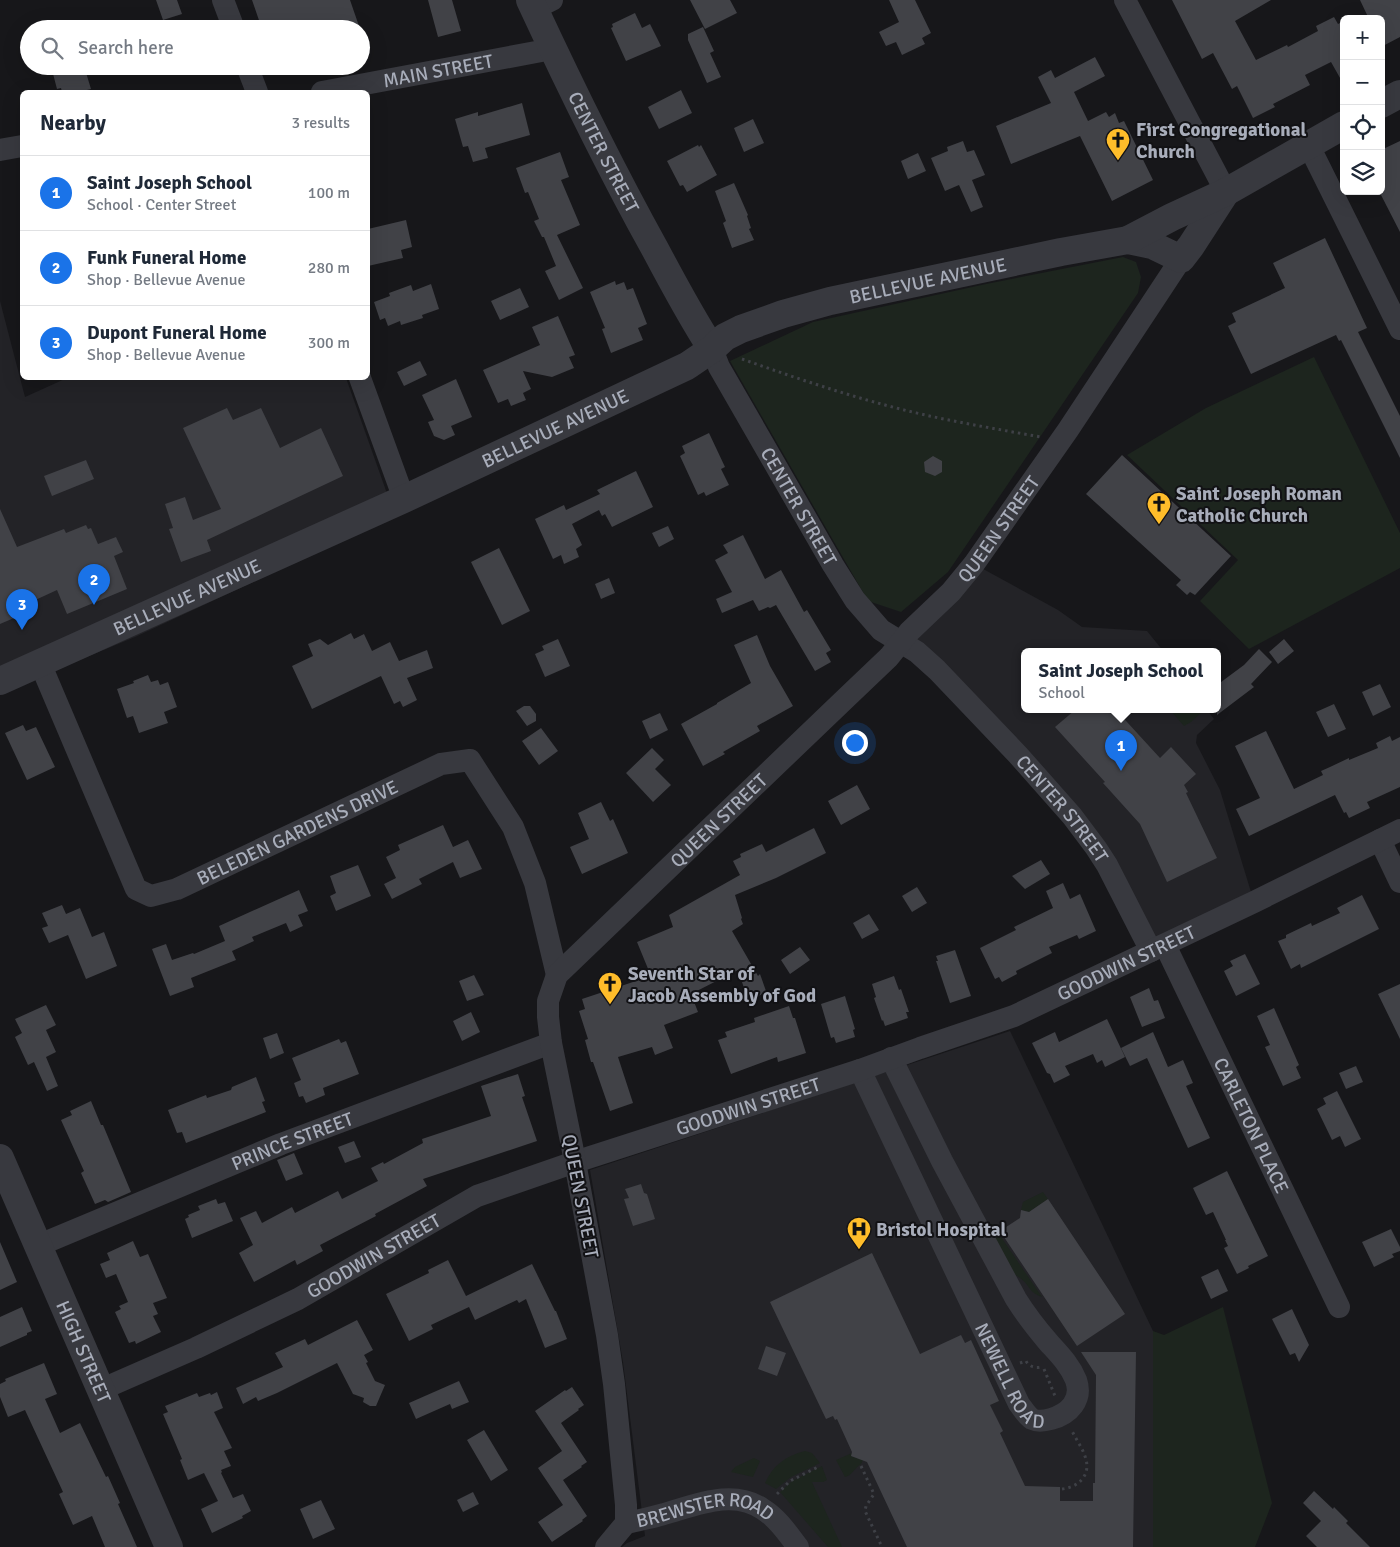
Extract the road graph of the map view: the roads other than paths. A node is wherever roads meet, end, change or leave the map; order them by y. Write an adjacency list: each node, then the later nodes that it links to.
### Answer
1 (223, 0): 4 (street)
2 (1125, 0): 15 (street)
3 (539, 3): 5 (street, CENTER STREET)
4 (231, 20)
5 (552, 49): 8 (street, MAIN STREET); 19 (street, CENTER STREET)
6 (251, 75): 7 (street)
7 (256, 90)
8 (333, 90)
9 (1400, 94): 10 (street)
10 (1385, 102)
11 (1340, 127): 12 (street, BELLEVUE AVENUE)
12 (1308, 144): 15 (street, BELLEVUE AVENUE); 18 (street)
13 (20, 146): 14 (street)
14 (0, 150)
15 (1226, 192): 16 (street, BELLEVUE AVENUE); 17 (street, QUEEN STREET)
16 (1128, 240): 17 (street, BELLEVUE AVENUE); 19 (street, BELLEVUE AVENUE)
17 (1181, 258): 22 (street, QUEEN STREET)
18 (1400, 329)
19 (712, 349): 21 (street, BELLEVUE AVENUE); 22 (street, CENTER STREET)
20 (361, 380): 21 (street)
21 (404, 499): 23 (street, BELLEVUE AVENUE)
22 (901, 642): 28 (street, CENTER STREET); 29 (street, QUEEN STREET)
23 (40, 664): 24 (street, BELLEVUE AVENUE); 29 (street, BELEDEN GARDENS DRIVE)
24 (0, 681)
25 (1400, 830): 26 (street, GOODWIN STREET)
26 (1380, 840): 27 (street); 28 (street, GOODWIN STREET)
27 (1400, 882)
28 (1158, 948): 31 (street, GOODWIN STREET); 36 (street, CARLETON PLACE)
29 (557, 976): 30 (street, QUEEN STREET)
30 (551, 1043): 34 (street, QUEEN STREET); 35 (street, PRINCE STREET)
31 (891, 1058): 32 (street, GOODWIN STREET); 32 (street, NEWELL ROAD)
32 (860, 1070): 34 (street, GOODWIN STREET)
33 (0, 1158): 35 (street, HIGH STREET)
34 (575, 1162): 37 (street, GOODWIN STREET); 38 (street, QUEEN STREET)
35 (37, 1246): 37 (street, HIGH STREET)
36 (1339, 1307)
37 (100, 1390): 39 (street, HIGH STREET)
38 (626, 1523): 40 (street); 41 (street, BREWSTER ROAD)
39 (169, 1547)
40 (606, 1547)
41 (798, 1547)

